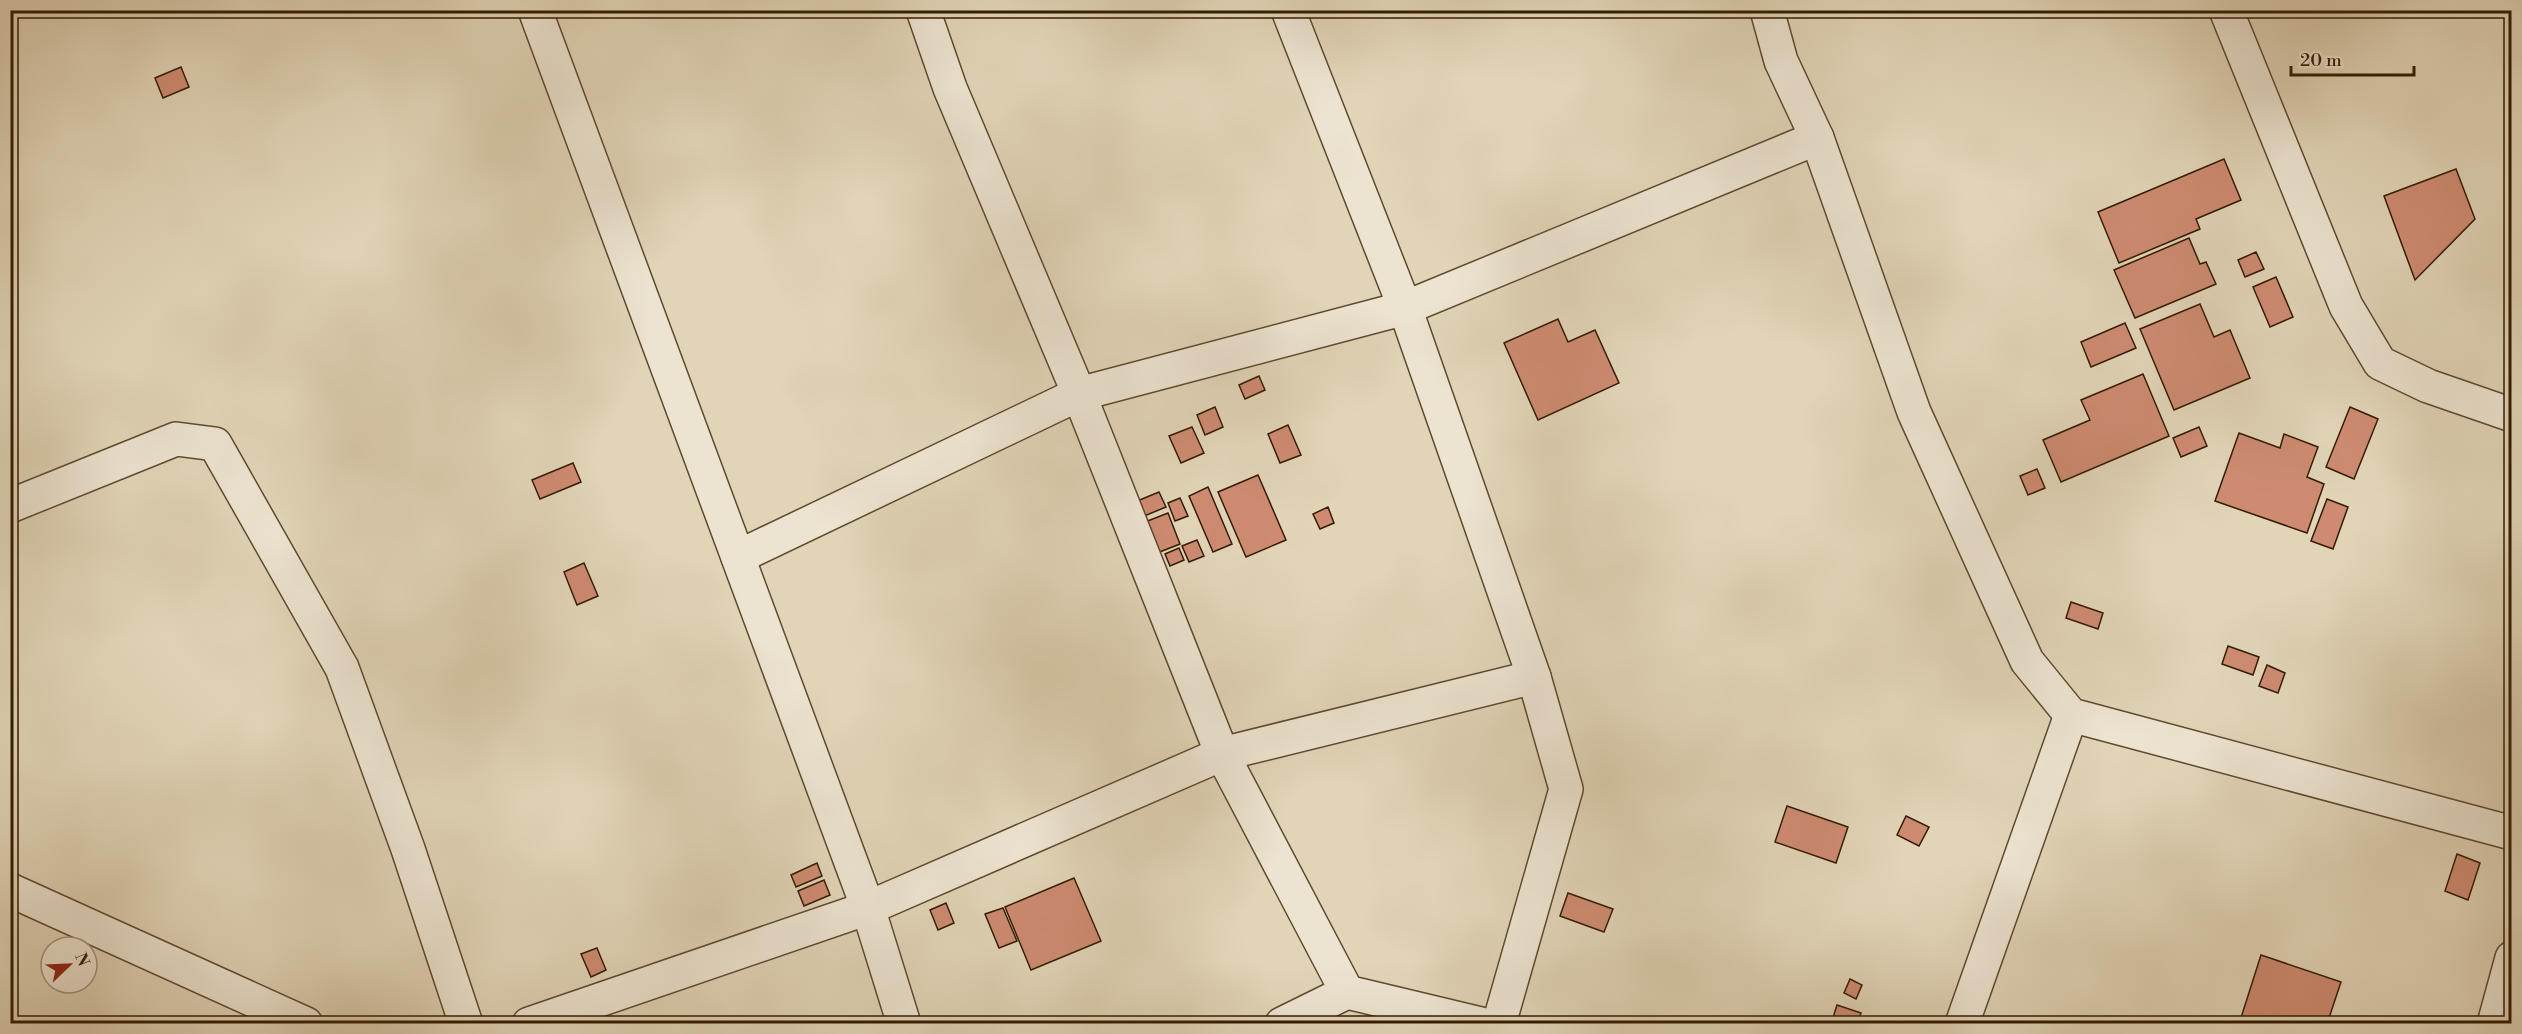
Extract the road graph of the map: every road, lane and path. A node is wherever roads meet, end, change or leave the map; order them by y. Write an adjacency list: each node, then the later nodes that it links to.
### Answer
1 (535, 10): 11 (street)
2 (923, 10): 8 (street)
3 (1288, 10): 7 (street)
4 (1767, 10): 6 (street)
5 (2226, 10): 9 (street)
6 (1816, 138): 7 (street); 13 (street)
7 (1405, 308): 8 (street); 12 (street)
8 (1079, 394): 11 (street); 14 (street)
9 (2511, 415)
10 (10, 506): 21 (street)
11 (738, 557): 17 (street)
12 (1534, 677): 14 (street); 26 (street)
13 (2071, 714): 15 (street); 27 (street)
14 (1221, 754): 17 (street); 19 (street)
15 (2511, 832)
16 (10, 890): 20 (street)
17 (868, 908): 22 (street); 23 (street)
18 (2511, 958): 28 (street)
19 (1347, 993): 24 (street); 25 (street)
20 (306, 1023)
21 (466, 1023)
22 (529, 1023)
23 (904, 1023)
24 (1282, 1023)
25 (1481, 1023)
26 (1498, 1023)
27 (1962, 1023)
28 (2494, 1023)

